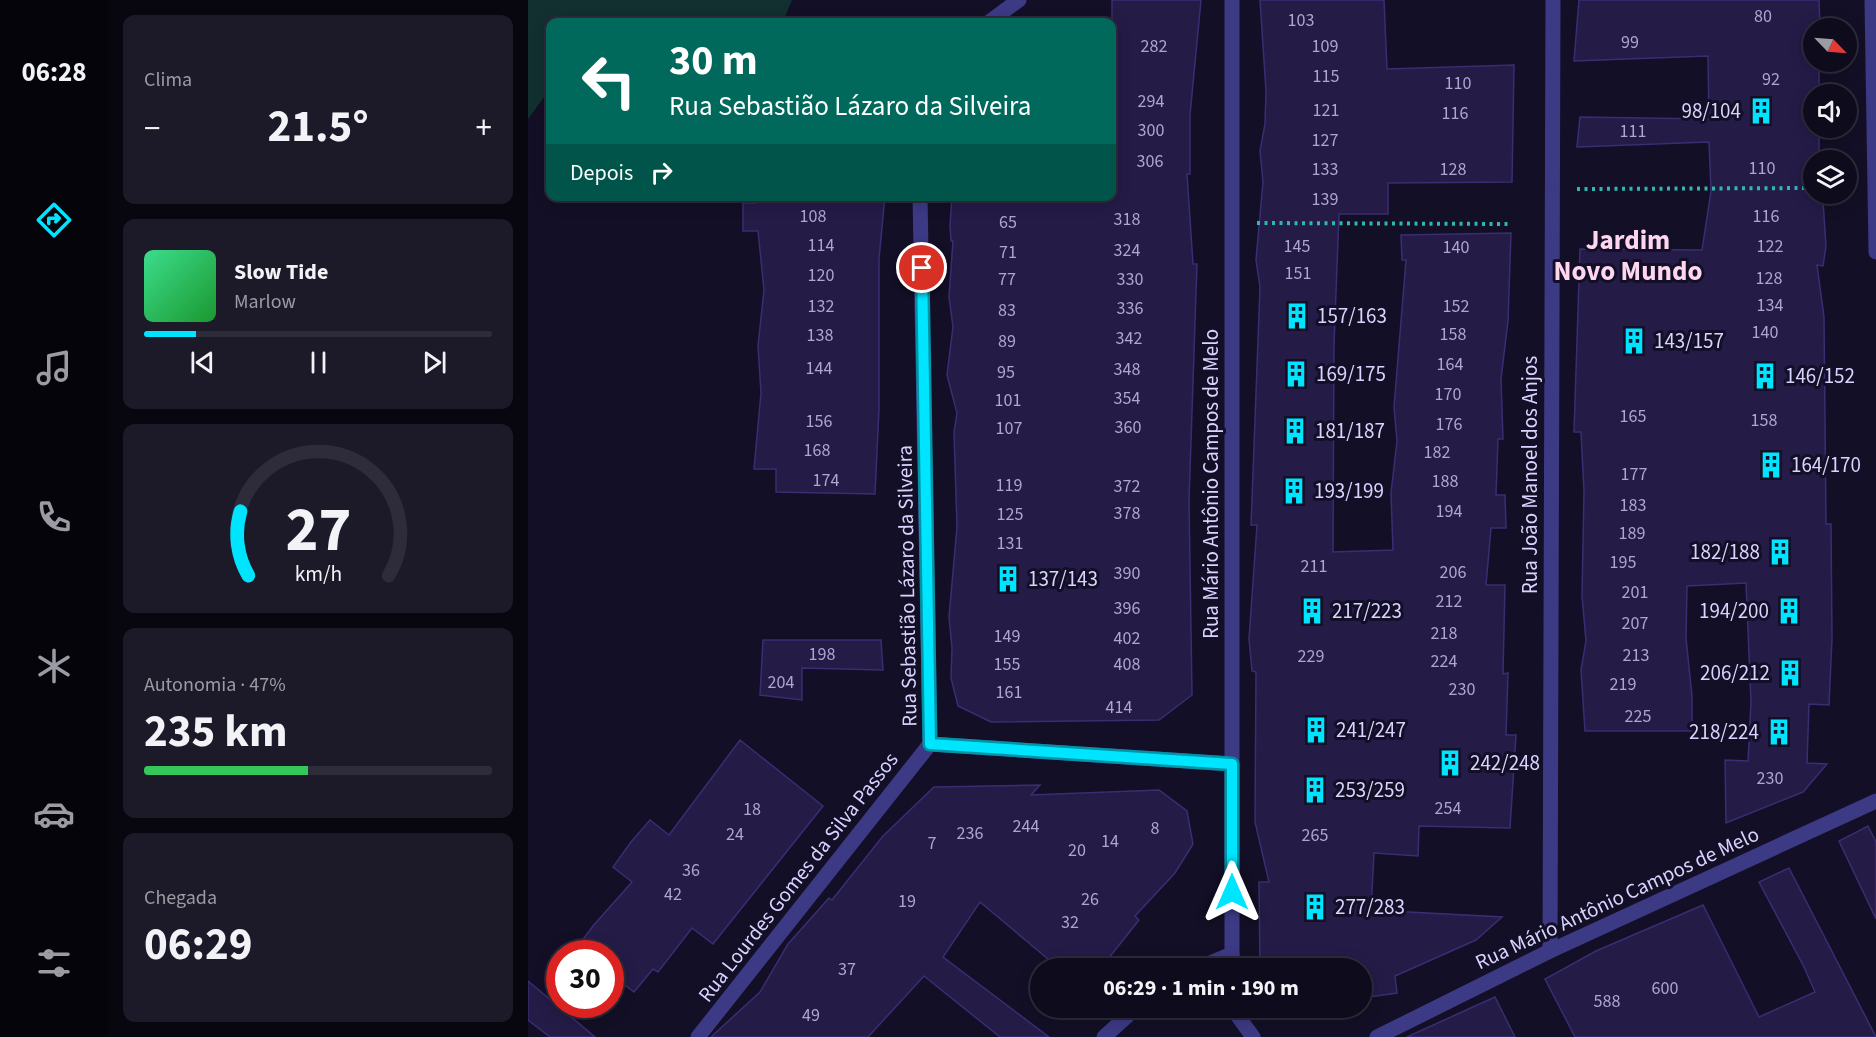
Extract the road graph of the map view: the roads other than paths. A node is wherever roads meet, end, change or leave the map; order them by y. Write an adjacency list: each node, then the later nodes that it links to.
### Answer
1 (1019, 0): 5 (street)
2 (1232, 0): 9 (street, Rua Mário Antônio Campos de Melo)
3 (1553, 0): 11 (street, Rua João Manoel dos Anjos)
4 (1872, 0): 7 (street)
5 (994, 18)
6 (920, 201): 8 (street, Rua Sebastião Lázaro da Silveira)
7 (1876, 252)
8 (930, 744): 9 (street, Rua Sebastião Lázaro da Silveira); 15 (street, Rua Lourdes Gomes da Silva Passos)
9 (1232, 764): 12 (street, Rua Mário Antônio Campos de Melo)
10 (1876, 801): 11 (street, Rua Mário Antônio Campos de Melo)
11 (1550, 951): 18 (street, Rua Mário Antônio Campos de Melo)
12 (1232, 958)
13 (1125, 1018): 16 (street)
14 (1239, 1018): 17 (street)
15 (698, 1037)
16 (1104, 1037)
17 (1253, 1037)
18 (1377, 1037)

